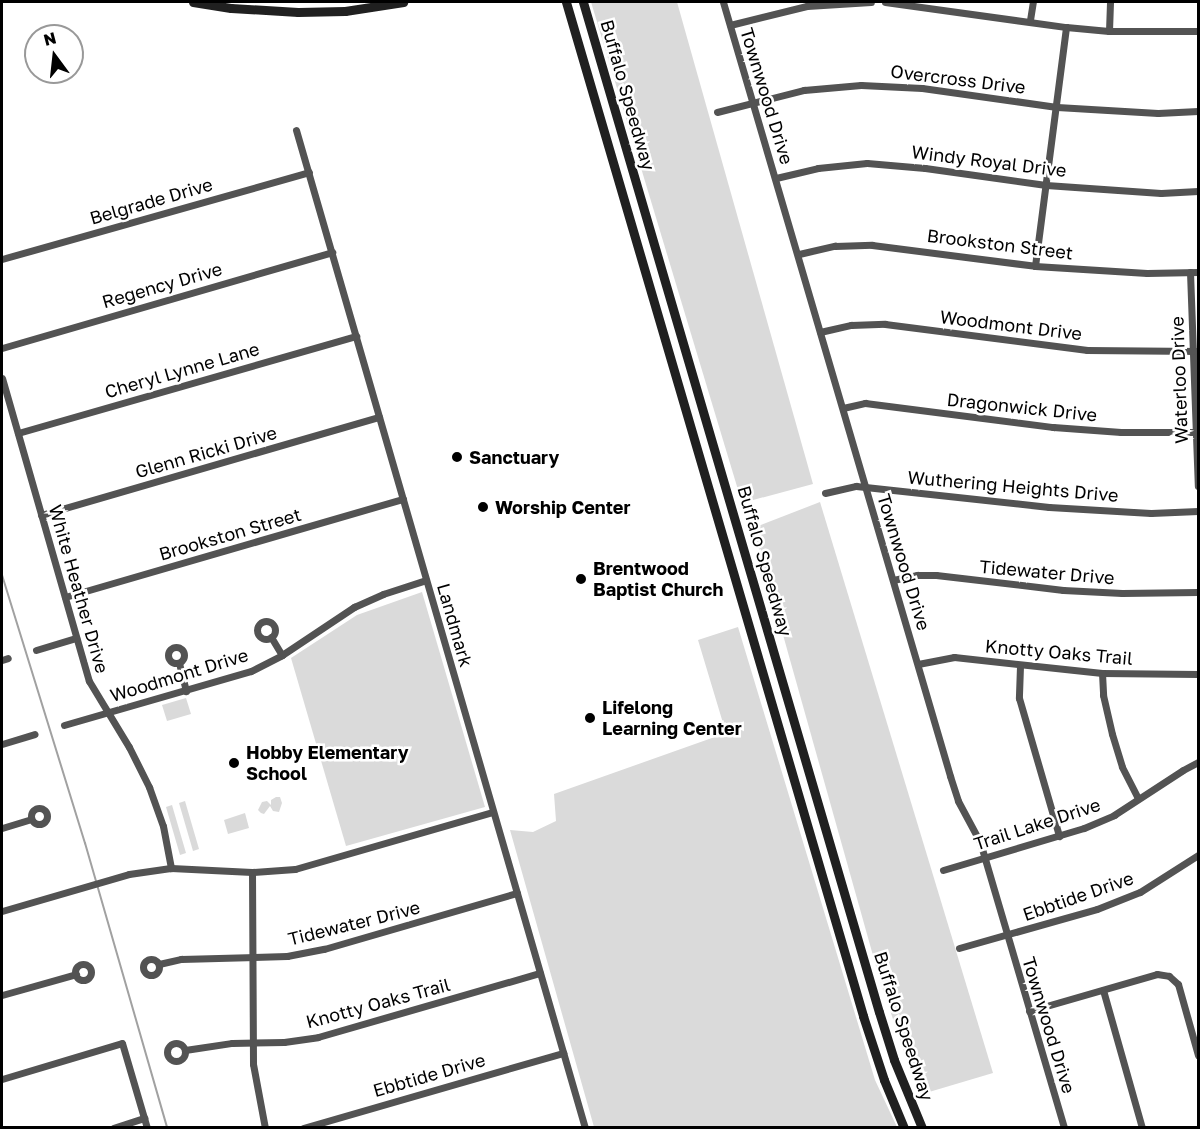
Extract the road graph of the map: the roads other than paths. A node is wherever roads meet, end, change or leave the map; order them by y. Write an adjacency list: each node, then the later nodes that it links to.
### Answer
1 (193, 2): 12 (main road)
2 (403, 2): 12 (main road)
3 (566, 2): 19 (main road, Buffalo Speedway)
4 (583, 2): 18 (main road, Buffalo Speedway)
5 (723, 2): 14 (street, Townwood Drive)
6 (871, 2): 10 (street)
7 (885, 2): 11 (street)
8 (1033, 2): 13 (street)
9 (1110, 2): 16 (street)
10 (807, 4): 14 (street)
11 (954, 5): 13 (street)
12 (262, 6)
13 (1030, 20): 15 (street)
14 (730, 25): 20 (street, Townwood Drive)
15 (1066, 27): 16 (street); 21 (street)
16 (1108, 31): 17 (street)
17 (1198, 31)
18 (605, 74): 19 (main road); 26 (main road, Buffalo Speedway)
19 (589, 79): 28 (main road, Buffalo Speedway)
20 (753, 101): 21 (street, Overcross Drive); 23 (street, Overcross Drive); 27 (street, Townwood Drive)
21 (1057, 107): 22 (street, Overcross Drive); 29 (street)
22 (1198, 111)
23 (717, 112)
24 (297, 130): 25 (street, Landmark)
25 (309, 172): 31 (street, Landmark); 33 (street, Belgrade Drive)
26 (634, 175): 28 (main road); 37 (main road, Buffalo Speedway)
27 (776, 178): 29 (street, Windy Royal Drive); 32 (street, Townwood Drive)
28 (618, 179): 38 (main road, Buffalo Speedway)
29 (1046, 184): 30 (street, Windy Royal Drive); 34 (street)
30 (1198, 191)
31 (332, 252): 40 (street, Landmark); 41 (street, Regency Drive)
32 (799, 254): 34 (street, Brookston Street); 39 (street, Townwood Drive)
33 (2, 259)
34 (1035, 266): 36 (street, Brookston Street)
35 (1198, 272): 36 (street, Brookston Street)
36 (1190, 273): 42 (street, Waterloo Drive)
37 (663, 277): 38 (main road); 44 (main road, Buffalo Speedway)
38 (648, 281): 45 (main road, Buffalo Speedway)
39 (820, 332): 42 (street, Woodmont Drive); 47 (street, Townwood Drive)
40 (356, 336): 48 (street, Landmark); 50 (street, Cheryl Lynne Lane)
41 (2, 348)
42 (1196, 351): 49 (street, Waterloo Drive)
43 (2, 378): 46 (street, White Heather Drive)
44 (694, 378): 45 (main road); 51 (main road, Buffalo Speedway)
45 (677, 382): 52 (main road, Buffalo Speedway)
46 (3, 390): 50 (street, White Heather Drive)
47 (843, 408): 49 (street, Dragonwick Drive); 53 (street, Townwood Drive)
48 (379, 417): 56 (street, Landmark); 58 (street, Glenn Ricki Drive)
49 (1197, 432): 54 (street, Waterloo Drive)
50 (18, 433): 58 (street, White Heather Drive)
51 (723, 477): 52 (main road); 59 (main road, Buffalo Speedway)
52 (707, 482): 62 (main road, Buffalo Speedway)
53 (865, 486): 55 (street, Wuthering Heights Drive); 57 (street, Wuthering Heights Drive); 61 (street, Townwood Drive)
54 (1198, 486)
55 (825, 493)
56 (403, 499): 60 (street, Landmark); 64 (street, Brookston Street)
57 (1198, 511)
58 (41, 515): 64 (street, White Heather Drive)
59 (753, 579): 62 (main road); 74 (main road, Buffalo Speedway)
60 (426, 580): 68 (street, Woodmont Drive); 85 (street, Landmark)
61 (893, 580): 63 (street, Tidewater Drive); 70 (street, Townwood Drive)
62 (737, 584): 75 (main road, Buffalo Speedway)
63 (1198, 592)
64 (65, 597): 66 (street, White Heather Drive)
65 (271, 637): 68 (street)
66 (76, 638): 67 (street); 77 (street, White Heather Drive)
67 (36, 650)
68 (282, 655): 76 (street, Woodmont Drive)
69 (178, 663): 76 (street)
70 (918, 664): 71 (street, Knotty Oaks Trail); 90 (street, Townwood Drive)
71 (1020, 666): 72 (street, Knotty Oaks Trail); 88 (street)
72 (1102, 674): 73 (street, Knotty Oaks Trail); 84 (street)
73 (1198, 674)
74 (783, 680): 75 (main road); 82 (main road, Buffalo Speedway)
75 (766, 685): 83 (main road, Buffalo Speedway)
76 (186, 691): 77 (street, Woodmont Drive)
77 (107, 713): 78 (street, Woodmont Drive); 91 (street, White Heather Drive)
78 (64, 725)
79 (35, 734): 80 (street)
80 (2, 744)
81 (1198, 762): 84 (street, Trail Lake Drive)
82 (812, 781): 83 (main road); 94 (main road, Buffalo Speedway)
83 (795, 786): 95 (main road, Buffalo Speedway)
84 (1138, 798): 88 (street, Trail Lake Drive)
85 (493, 812): 93 (street); 96 (street, Landmark)
86 (31, 819): 87 (street)
87 (2, 828)
88 (1059, 836): 90 (street, Trail Lake Drive)
89 (1198, 855): 98 (street, Ebbtide Drive)
90 (984, 858): 92 (street, Trail Lake Drive); 98 (street, Townwood Drive)
91 (171, 868): 93 (street); 97 (street)
92 (943, 870)
93 (252, 872): 100 (street)
94 (843, 885): 95 (main road); 107 (main road, Buffalo Speedway)
95 (825, 891): 108 (main road, Buffalo Speedway)
96 (517, 893): 100 (street, Tidewater Drive); 102 (street, Landmark)
97 (2, 911)
98 (1006, 935): 99 (street, Ebbtide Drive); 106 (street, Townwood Drive)
99 (959, 948)
100 (252, 958): 101 (street, Tidewater Drive); 109 (street)
101 (159, 964)
102 (540, 973): 109 (street, Knotty Oaks Trail); 111 (street, Landmark)
103 (76, 974): 105 (street)
104 (1103, 990): 106 (street); 112 (street); 123 (street)
105 (2, 995)
106 (1029, 1011): 122 (street, Townwood Drive)
107 (879, 1012): 108 (main road); 115 (main road, Buffalo Speedway)
108 (863, 1016): 116 (main road, Buffalo Speedway)
109 (253, 1042): 110 (street, Knotty Oaks Trail); 119 (street)
110 (185, 1050)
111 (563, 1053): 120 (street, Ebbtide Drive); 121 (street, Landmark)
112 (1198, 1055)
113 (2, 1079): 114 (street)
114 (144, 1118): 117 (street); 118 (street)
115 (920, 1123): 116 (main road)
116 (904, 1126)
117 (113, 1128)
118 (147, 1128)
119 (265, 1128)
120 (303, 1128)
121 (585, 1128)
122 (1064, 1128)
123 (1142, 1128)

